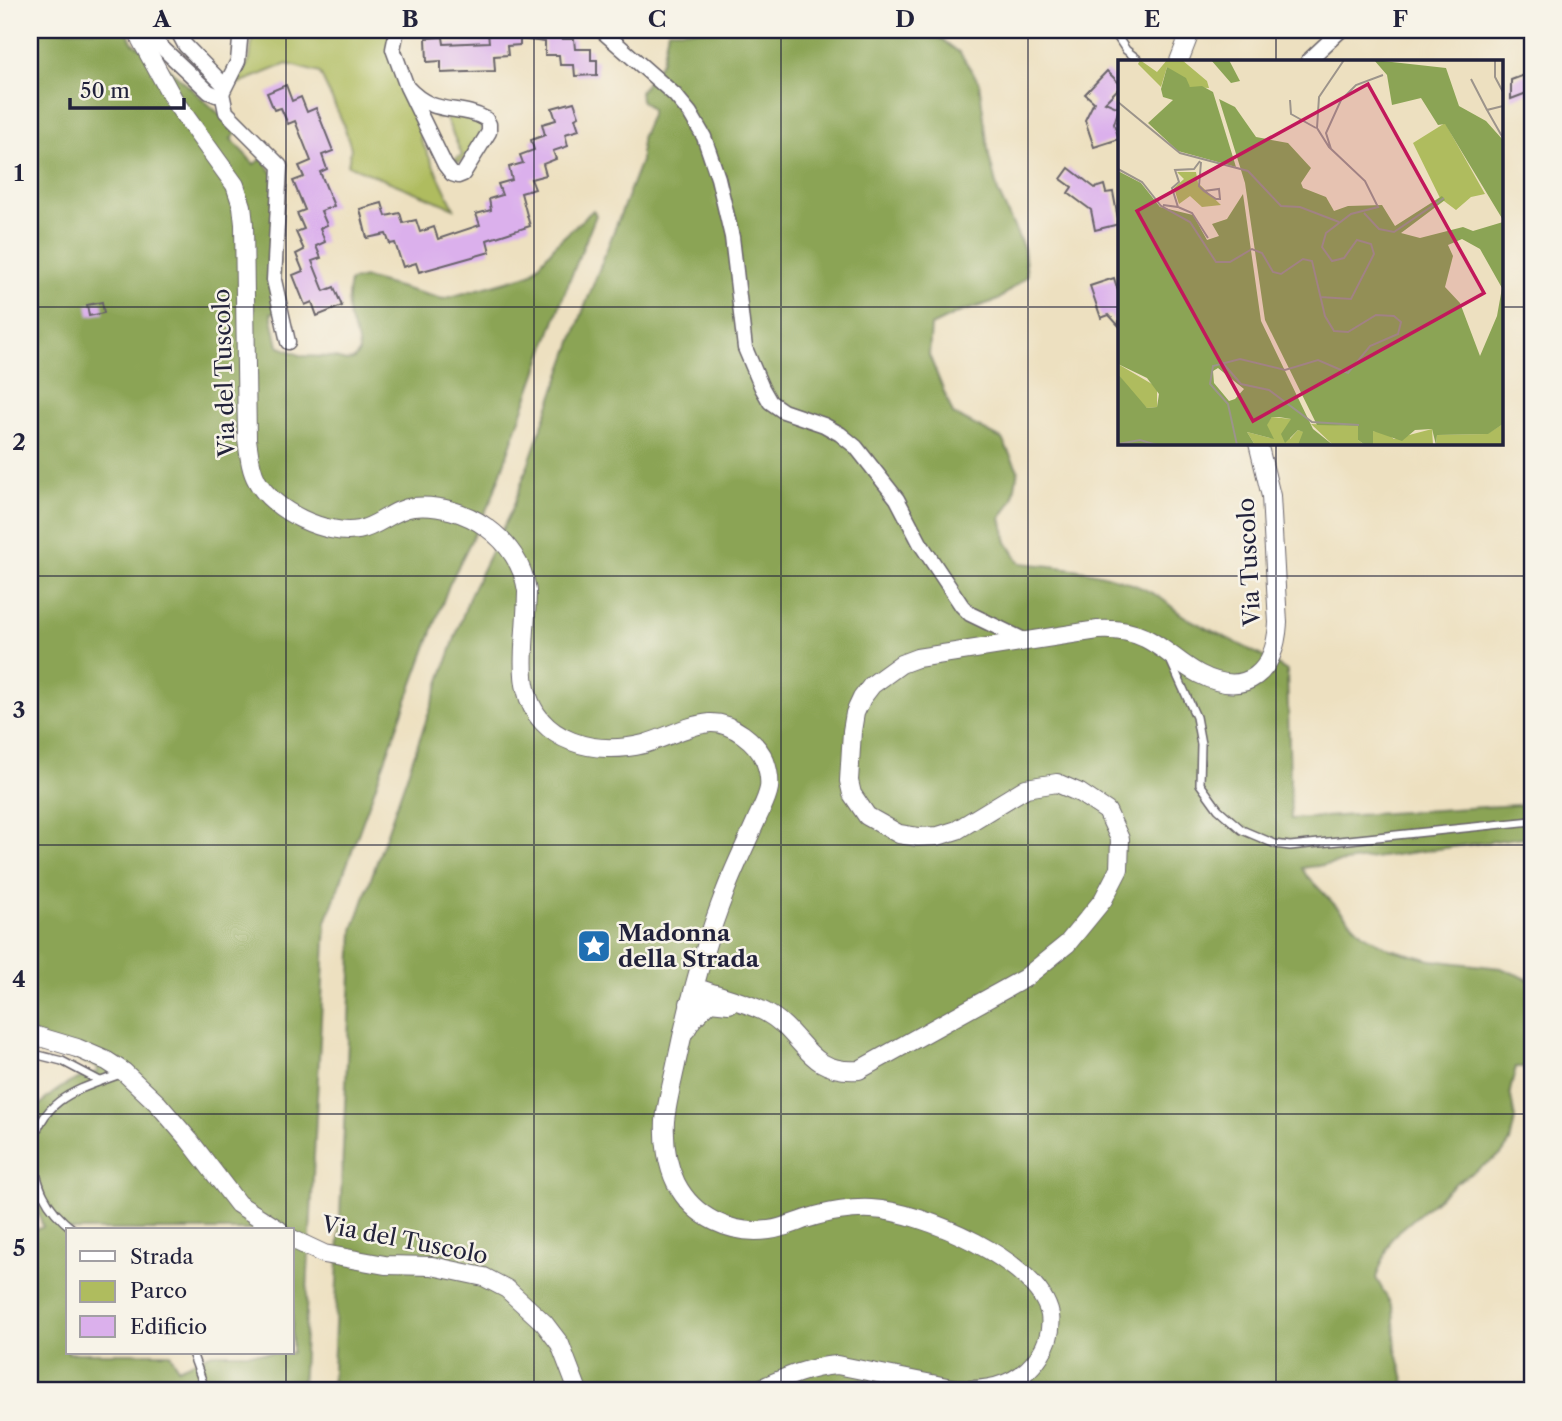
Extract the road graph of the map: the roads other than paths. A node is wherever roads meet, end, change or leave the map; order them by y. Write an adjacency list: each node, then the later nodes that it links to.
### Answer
1 (177, 30): 13 (street)
2 (241, 30): 13 (street)
3 (397, 30): 12 (street)
4 (601, 30): 17 (street)
5 (1113, 30): 9 (lane)
6 (1191, 30): 10 (street)
7 (1341, 30): 11 (street)
8 (140, 35): 13 (street); 19 (street, Via del Tuscolo)
9 (1139, 60)
10 (1179, 60)
11 (1309, 60)
12 (407, 87): 12 (street)
13 (223, 89): 14 (street)
14 (288, 342)
15 (1258, 444): 16 (street, Via Tuscolo)
16 (1144, 637): 17 (street, Via Tuscolo); 18 (lane)
17 (1024, 640): 21 (street, Via Tuscolo)
18 (1532, 821)
19 (700, 967): 20 (street, Via del Tuscolo); 21 (street)
20 (689, 1003): 21 (street); 23 (street, Via del Tuscolo)
21 (746, 1006): 23 (street)
22 (30, 1034): 25 (street)
23 (682, 1038): 34 (street, Via del Tuscolo)
24 (30, 1053): 26 (lane)
25 (124, 1072): 26 (lane); 29 (street)
26 (100, 1081): 27 (lane)
27 (30, 1147): 28 (lane)
28 (71, 1228)
29 (276, 1228)
30 (294, 1240): 33 (street, Via del Tuscolo)
31 (192, 1354): 32 (lane)
32 (206, 1391)
33 (578, 1391)
34 (755, 1391)

